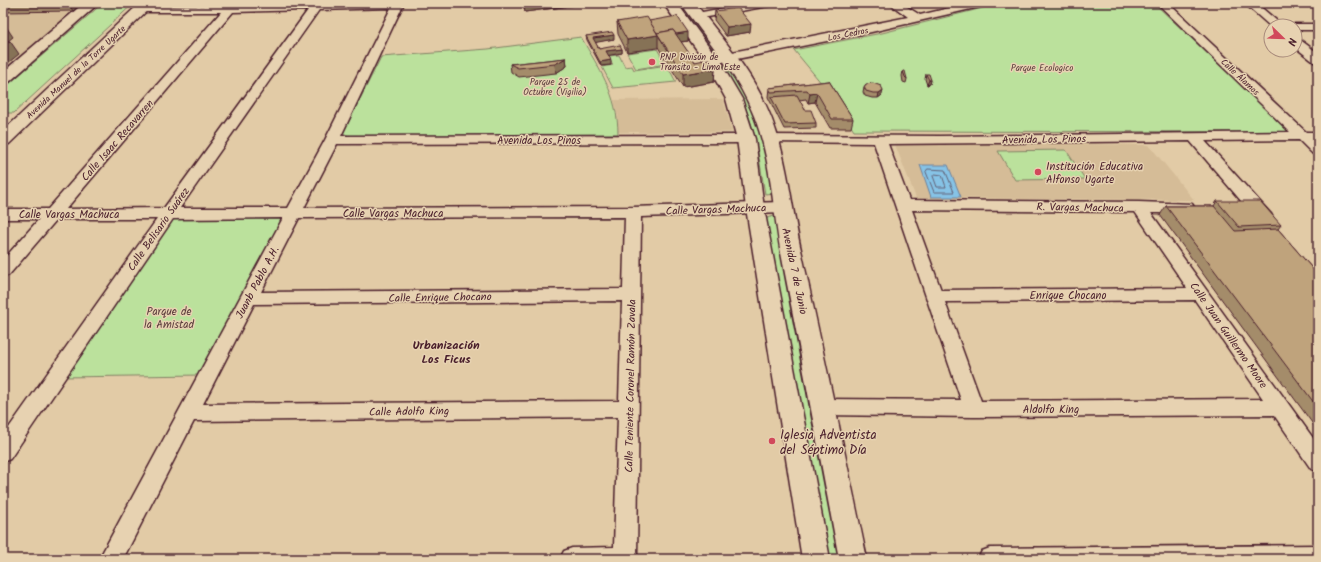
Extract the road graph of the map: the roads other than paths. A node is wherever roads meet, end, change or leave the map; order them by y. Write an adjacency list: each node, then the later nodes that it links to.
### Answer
1 (92, 3): 20 (street)
2 (670, 3): 18 (street, Avenida 7 de Junio)
3 (768, 3): 12 (street)
4 (894, 3): 14 (street)
5 (982, 3): 14 (street, Los Cedros)
6 (1162, 3): 23 (street, Calle Álamos)
7 (1249, 3): 13 (street)
8 (398, 4): 10 (street); 29 (street, Juanb Pablo A.H.)
9 (145, 6): 11 (street); 22 (street, Avenida Manuel de la Torre Ugarte)
10 (316, 7): 11 (street); 43 (street, Calle Belisario Suárez)
11 (230, 9): 42 (street, Calle Isaac Recavarren)
12 (692, 10): 18 (street, Avenida 7 de Junio)
13 (1267, 18)
14 (919, 19): 18 (street, Los Cedros)
15 (1303, 27): 16 (street)
16 (1318, 27)
17 (1303, 47): 19 (street)
18 (720, 59): 25 (street, Avenida 7 de Junio); 27 (street, Avenida 7 de Junio)
19 (1318, 59)
20 (3, 80)
21 (3, 120): 22 (street)
22 (25, 120): 28 (street, Avenida Manuel de la Torre Ugarte)
23 (1303, 136): 24 (street, Avenida Los Pinos); 26 (street, Avenida Los Pinos); 31 (street, Calle Álamos)
24 (1318, 136)
25 (770, 138): 30 (street, Avenida Los Pinos); 33 (street, Avenida 7 de Junio)
26 (1194, 138): 30 (street, Avenida Los Pinos); 38 (street)
27 (746, 139): 29 (street, Avenida Los Pinos); 35 (street, Avenida 7 de Junio)
28 (3, 140)
29 (332, 140): 40 (street, Juanb Pablo A.H.)
30 (880, 140): 32 (street)
31 (1318, 151)
32 (903, 205): 34 (street, R. Vargas Machuca); 48 (street)
33 (782, 207): 35 (street, Calle Vargas Machuca); 50 (street, Avenida 7 de Junio)
34 (1140, 207): 36 (street, R. Vargas Machuca); 46 (street, Calle Juan Guillermo Moore)
35 (755, 208): 39 (street, Calle Vargas Machuca); 61 (street, Avenida 7 de Junio)
36 (1199, 208)
37 (1236, 208): 38 (street)
38 (1256, 208): 44 (street)
39 (633, 212): 40 (street, Calle Vargas Machuca); 47 (street, Calle Teniente Coronel Ramón Zavala)
40 (293, 213): 43 (street, Calle Vargas Machuca); 49 (street, Juanb Pablo A.H.)
41 (3, 214): 42 (street, Calle Vargas Machuca)
42 (53, 214): 43 (street, Calle Vargas Machuca); 45 (street, Calle Isaac Recavarren)
43 (168, 214): 55 (street, Calle Belisario Suárez)
44 (1277, 232)
45 (3, 271)
46 (1201, 294): 48 (street, Enrique Chocano); 51 (street, Calle Juan Guillermo Moore)
47 (632, 295): 49 (street, Calle Enrique Chocano); 52 (street, Calle Teniente Coronel Ramón Zavala)
48 (935, 296): 53 (street)
49 (248, 298): 54 (street, Juanb Pablo A.H.)
50 (823, 407): 53 (street, Aldolfo King); 62 (street, Avenida 7 de Junio)
51 (1280, 408): 53 (street, Aldolfo King); 56 (street, Calle Juan Guillermo Moore)
52 (630, 409): 54 (street, Calle Adolfo King); 60 (street, Calle Teniente Coronel Ramón Zavala)
53 (974, 409)
54 (188, 413): 58 (street, Juanb Pablo A.H.)
55 (3, 453)
56 (1318, 462)
57 (1318, 556): 63 (street)
58 (111, 559)
59 (572, 559): 60 (street)
60 (625, 559)
61 (816, 559)
62 (853, 559)
63 (990, 559)

